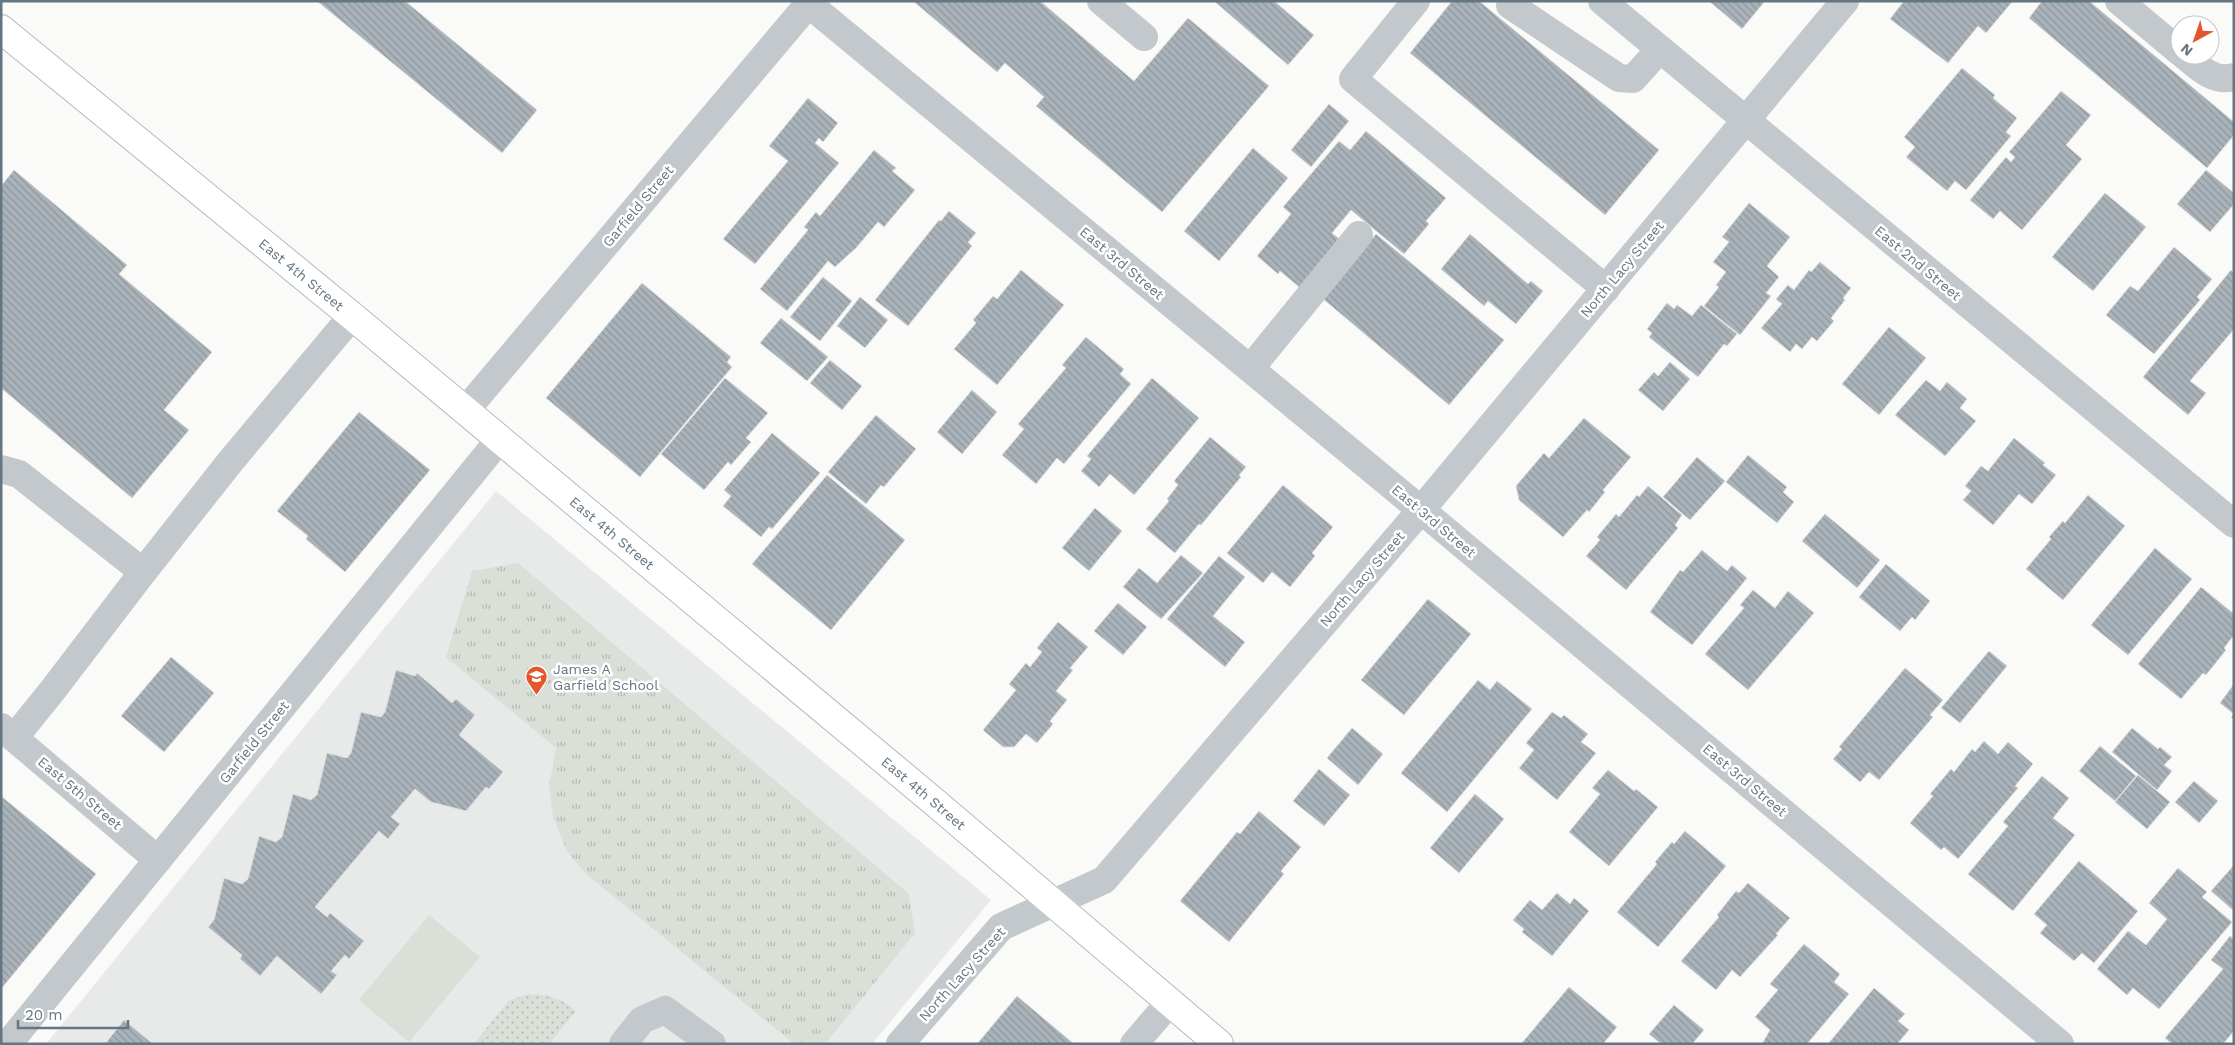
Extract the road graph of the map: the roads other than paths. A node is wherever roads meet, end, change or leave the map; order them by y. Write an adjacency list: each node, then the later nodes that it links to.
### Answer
1 (1101, 1): 9 (street)
2 (1416, 1): 16 (street)
3 (1602, 1): 11 (street, East 2nd Street)
4 (1845, 1): 14 (street, North Lacy Street)
5 (2119, 1): 10 (street)
6 (808, 2): 18 (street, East 3rd Street); 19 (street, Garfield Street)
7 (1509, 3): 11 (street)
8 (1, 29): 17 (main road, East 4th Street)
9 (1144, 37)
10 (2170, 44)
11 (1660, 49): 14 (street, East 2nd Street)
12 (2196, 65): 13 (street)
13 (2234, 77)
14 (1746, 120): 16 (street, North Lacy Street); 23 (street, East 2nd Street)
15 (1360, 235): 18 (street)
16 (1606, 289): 22 (street, North Lacy Street)
17 (352, 316): 19 (main road, East 4th Street); 24 (street)
18 (1250, 369): 22 (street, East 3rd Street)
19 (465, 411): 20 (main road, East 4th Street)
20 (499, 440): 26 (street, Garfield Street); 27 (main road, East 4th Street)
21 (1, 469): 24 (street)
22 (1421, 510): 27 (street, North Lacy Street); 35 (street, East 3rd Street)
23 (2234, 524)
24 (143, 572): 25 (street)
25 (8, 732): 26 (street, East 5th Street)
26 (158, 860): 30 (street, Garfield Street)
27 (1055, 904): 28 (main road, East 4th Street); 33 (street, North Lacy Street)
28 (1170, 1002): 29 (main road, East 4th Street); 34 (street)
29 (1212, 1041)
30 (8, 1044)
31 (623, 1044): 32 (street)
32 (712, 1044)
33 (900, 1044)
34 (1134, 1044)
35 (2060, 1044)

